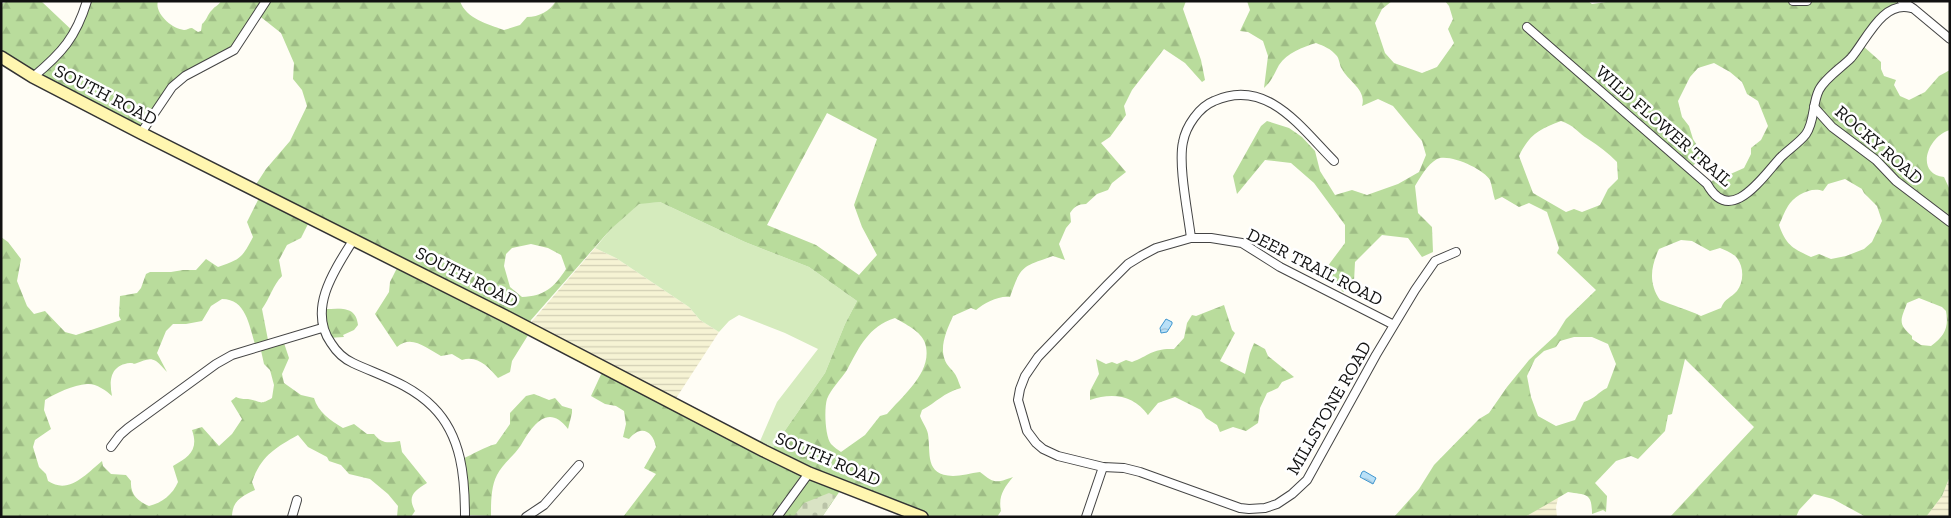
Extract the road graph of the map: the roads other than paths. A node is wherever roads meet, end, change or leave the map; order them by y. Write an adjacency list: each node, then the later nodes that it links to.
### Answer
1 (87, 1): 10 (street)
2 (266, 1): 12 (street)
3 (1793, 1): 4 (street)
4 (1807, 1)
5 (1902, 1): 6 (street)
6 (1911, 8): 8 (street); 11 (street, WILD FLOWER TRAIL)
7 (1527, 27): 11 (street, WILD FLOWER TRAIL)
8 (1950, 39)
9 (1, 57): 10 (street, SOUTH ROAD)
10 (33, 77): 12 (street, SOUTH ROAD)
11 (1814, 107): 14 (street, ROCKY ROAD)
12 (141, 133): 16 (street, SOUTH ROAD)
13 (1334, 161): 15 (street)
14 (1950, 222)
15 (1191, 238): 18 (street, DEER TRAIL ROAD); 22 (street, DEER TRAIL ROAD)
16 (354, 239): 19 (street); 23 (street, SOUTH ROAD)
17 (1456, 252): 18 (street, MILLSTONE ROAD)
18 (1394, 325): 22 (street, MILLSTONE ROAD)
19 (322, 328): 20 (street); 26 (street)
20 (111, 448)
21 (579, 464): 27 (street)
22 (1103, 467): 30 (street)
23 (809, 473): 28 (street); 29 (street, SOUTH ROAD)
24 (297, 500): 25 (street)
25 (292, 517)
26 (465, 517)
27 (526, 517)
28 (777, 517)
29 (922, 517)
30 (1086, 517)

